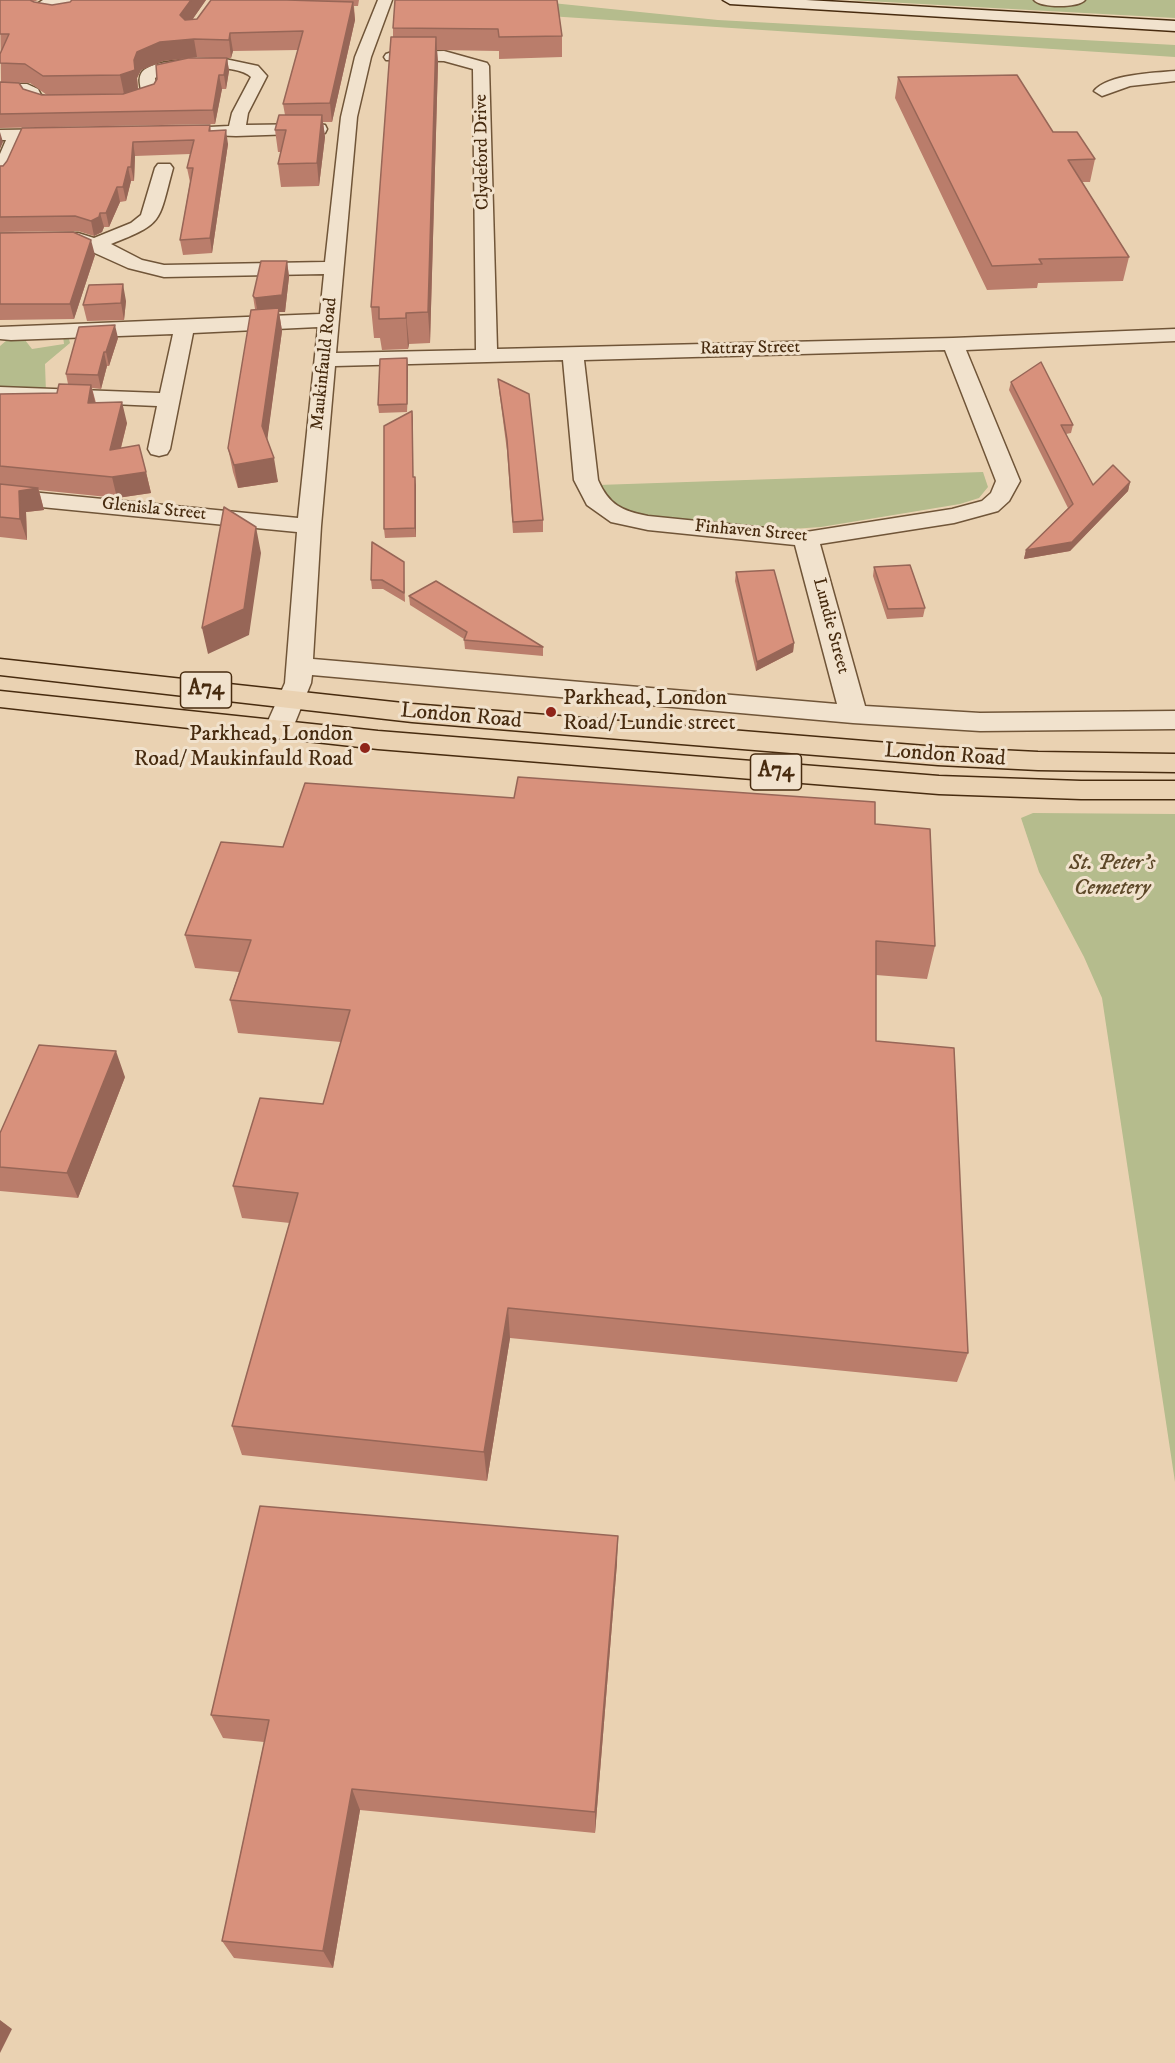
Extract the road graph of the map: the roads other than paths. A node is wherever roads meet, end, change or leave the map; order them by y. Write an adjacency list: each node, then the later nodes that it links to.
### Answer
1 (730, 0): 4 (street)
2 (1041, 0): 3 (street)
3 (1078, 0)
4 (794, 2): 8 (street)
5 (18, 8): 6 (street)
6 (36, 8)
7 (378, 9): 9 (street, Maukinfauld Road)
8 (1175, 26)
9 (363, 57): 14 (street, Maukinfauld Road); 30 (street, Clydeford Drive)
10 (1167, 77): 12 (street); 13 (street)
11 (0, 89): 15 (street)
12 (1102, 91)
13 (1175, 94)
14 (348, 129): 15 (street); 23 (street, Maukinfauld Road)
15 (236, 131): 16 (street)
16 (201, 132)
17 (86, 134): 18 (street)
18 (8, 135): 20 (street)
19 (164, 168): 22 (street)
20 (0, 174)
21 (0, 240): 22 (street)
22 (95, 244): 23 (street)
23 (335, 268): 24 (street, Maukinfauld Road)
24 (329, 320): 25 (street); 31 (street, Maukinfauld Road)
25 (184, 328): 26 (street); 33 (street)
26 (0, 333)
27 (1175, 335): 28 (street, Rattray Street)
28 (953, 344): 29 (street, Rattray Street); 37 (street, Finhaven Street)
29 (573, 353): 30 (street, Rattray Street); 37 (street, Finhaven Street)
30 (487, 356): 31 (street, Rattray Street)
31 (324, 360): 36 (street, Maukinfauld Road)
32 (0, 393): 33 (street)
33 (170, 400): 34 (street)
34 (159, 449)
35 (0, 496): 36 (street, Glenisla Street)
36 (309, 526): 38 (street, Maukinfauld Road)
37 (806, 539): 42 (street, Lundie Street)
38 (299, 666): 41 (street, Maukinfauld Road); 42 (street)
39 (0, 668): 41 (main road, London Road / A74)
40 (0, 699): 44 (main road, London Road / A74)
41 (291, 700): 44 (street, Maukinfauld Road); 45 (main road, London Road / A74)
42 (853, 714): 43 (street)
43 (1175, 720)
44 (278, 730): 46 (main road, London Road / A74)
45 (1175, 763)
46 (1175, 790)

